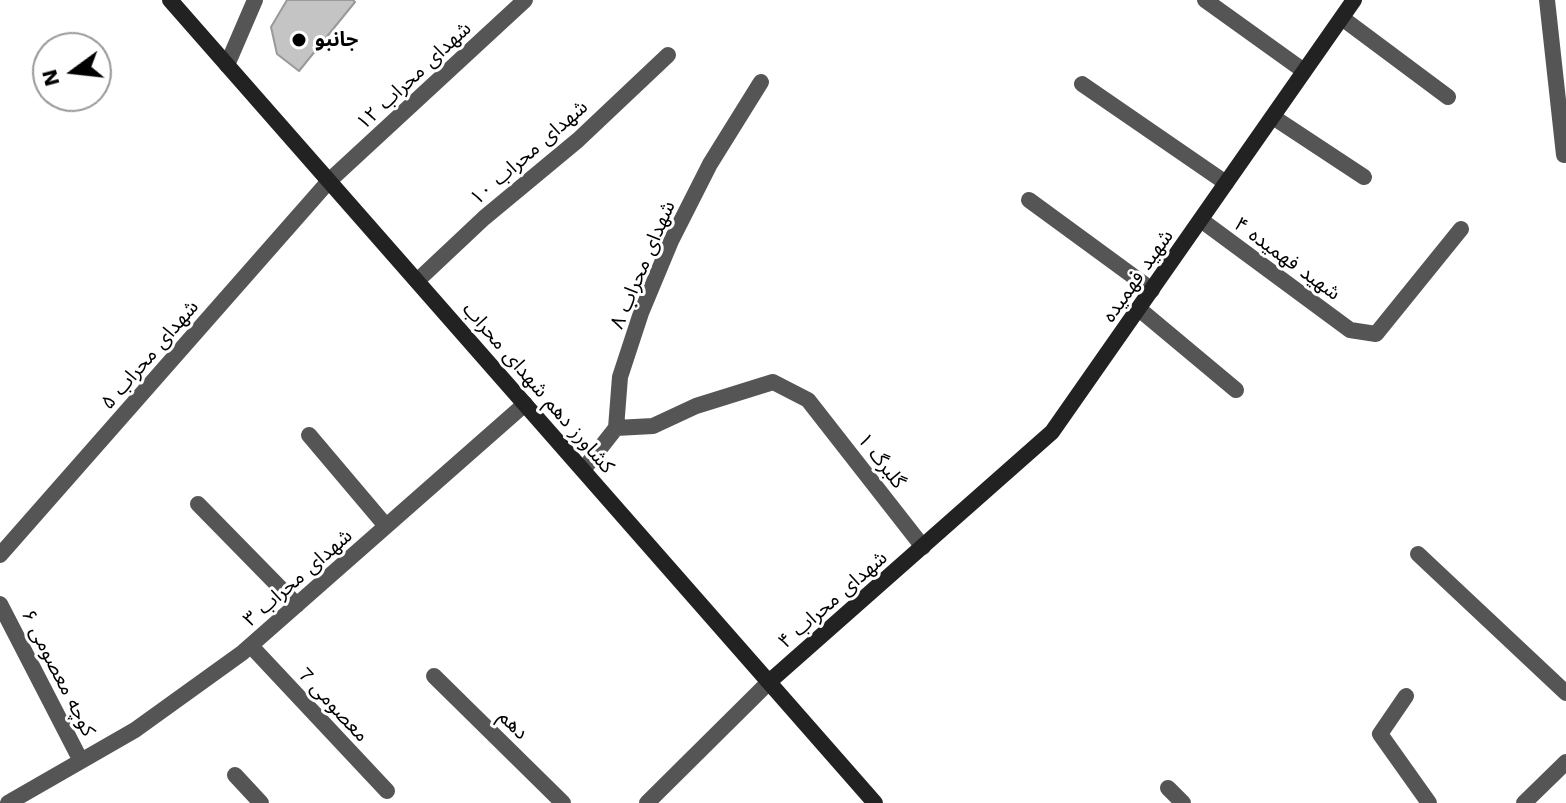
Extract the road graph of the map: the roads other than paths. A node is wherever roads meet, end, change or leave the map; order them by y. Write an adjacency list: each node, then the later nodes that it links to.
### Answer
1 (170, 0): 9 (main road, کشاورز دهم شهدای محراب)
2 (255, 0): 9 (street)
3 (525, 0): 17 (street, شهدای محراب ۱۲)
4 (1205, 0): 10 (street)
5 (1354, 0): 7 (main road, شهید فهمیده)
6 (1547, 0): 15 (street)
7 (1342, 18): 10 (main road, شهید فهمیده); 13 (street)
8 (668, 55): 22 (street, شهدای محراب ۱۰)
9 (227, 65): 17 (main road, کشاورز دهم شهدای محراب)
10 (1304, 71): 14 (main road, شهید فهمیده)
11 (761, 82): 27 (street, شهدای محراب ۸)
12 (1082, 84): 18 (street)
13 (1448, 97)
14 (1273, 117): 16 (street); 18 (main road, شهید فهمیده)
15 (1564, 155)
16 (1364, 177)
17 (329, 181): 22 (main road, کشاورز دهم شهدای محراب); 34 (street, شهدای محراب ۵)
18 (1226, 183): 20 (main road, شهید فهمیده)
19 (1029, 200): 23 (street)
20 (1201, 220): 21 (street, شهید فهمیده ۴); 23 (main road, شهید فهمیده)
21 (1461, 229)
22 (417, 281): 26 (main road, کشاورز دهم شهدای محراب)
23 (1152, 290): 24 (main road, شهید فهمیده)
24 (1139, 309): 25 (street); 32 (main road, شهید فهمیده)
25 (1236, 390)
26 (525, 404): 29 (main road, کشاورز دهم شهدای محراب); 31 (street, شهدای محراب ۳)
27 (616, 428): 29 (street); 32 (street, گلبرگ ۱)
28 (309, 435): 31 (street)
29 (583, 470): 39 (main road, کشاورز دهم شهدای محراب)
30 (198, 504): 36 (street)
31 (386, 526): 36 (street, شهدای محراب ۳)
32 (923, 547): 39 (main road, شهدای محراب ۴)
33 (1418, 554): 40 (street)
34 (0, 555)
35 (0, 604): 42 (street, کوچه معصومی ۶)
36 (297, 605): 37 (street, شهدای محراب ۳)
37 (251, 646): 42 (street, شهدای محراب ۳); 46 (street, معصومی 7)
38 (434, 676): 49 (street, دهم)
39 (769, 682): 50 (street); 51 (main road, کشاورز دهم شهدای محراب)
40 (1566, 693)
41 (1406, 696): 53 (street)
42 (81, 761): 47 (street, شهدای محراب ۳)
43 (1566, 762): 54 (street)
44 (235, 775): 48 (street)
45 (1168, 788): 52 (street)
46 (387, 791)
47 (8, 803)
48 (261, 803)
49 (563, 803)
50 (647, 803)
51 (875, 803)
52 (1183, 803)
53 (1429, 803)
54 (1524, 803)

